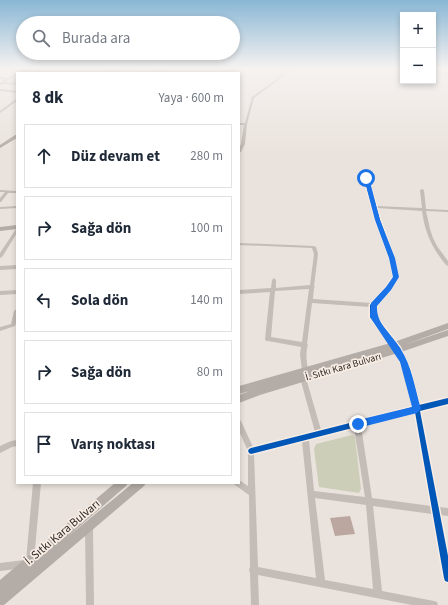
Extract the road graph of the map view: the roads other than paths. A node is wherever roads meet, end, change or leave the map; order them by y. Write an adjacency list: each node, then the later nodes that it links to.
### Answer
1 (255, 96): 5 (street)
2 (16, 101): 3 (street)
3 (1, 110)
4 (240, 124): 5 (street)
5 (246, 124): 8 (street)
6 (16, 137): 7 (main road)
7 (0, 147)
8 (240, 150)
9 (366, 178): 16 (street)
10 (422, 190): 18 (street)
11 (0, 192): 12 (street)
12 (7, 192): 13 (street); 14 (street)
13 (16, 192)
14 (0, 201)
15 (16, 207): 17 (street)
16 (374, 207): 18 (street); 35 (street)
17 (0, 208)
18 (423, 209): 19 (street); 25 (street)
19 (448, 211)
20 (0, 229): 21 (main road)
21 (16, 229)
22 (16, 231): 24 (street)
23 (240, 244): 29 (street)
24 (0, 256)
25 (448, 264)
26 (16, 267): 27 (street)
27 (0, 268)
28 (274, 280): 30 (street)
29 (313, 287): 30 (street); 34 (street)
30 (274, 290): 32 (street); 40 (street)
31 (16, 292): 33 (street)
32 (240, 292)
33 (0, 293)
34 (311, 302): 35 (street); 40 (street)
35 (373, 305): 41 (street)
36 (16, 314): 38 (street)
37 (448, 326): 41 (main road, İ. Sıtkı Kara Bulvarı)
38 (0, 329)
39 (448, 333): 41 (main road, İ. Sıtkı Kara Bulvarı)
40 (305, 345): 42 (street)
41 (396, 348): 42 (main road, İ. Sıtkı Kara Bulvarı); 46 (street)
42 (304, 375): 43 (main road, İ. Sıtkı Kara Bulvarı); 44 (main road, İ. Sıtkı Kara Bulvarı); 49 (street)
43 (240, 390)
44 (240, 399)
45 (448, 401): 46 (street)
46 (417, 409): 47 (street); 61 (street)
47 (358, 424): 49 (street); 60 (street)
48 (240, 425): 53 (street)
49 (319, 434): 50 (street)
50 (305, 437): 53 (street); 59 (street)
51 (16, 443): 52 (street)
52 (0, 450)
53 (252, 451): 58 (street)
54 (37, 484): 64 (street)
55 (122, 484): 64 (main road, İ. Sıtkı Kara Bulvarı)
56 (140, 484): 63 (main road, İ. Sıtkı Kara Bulvarı)
57 (238, 484): 58 (street)
58 (252, 493): 66 (street)
59 (312, 494): 60 (street); 68 (street)
60 (369, 502): 61 (street); 70 (street)
61 (436, 510): 62 (street); 67 (street)
62 (448, 512)
63 (89, 525): 71 (main road, İ. Sıtkı Kara Bulvarı); 72 (street)
64 (30, 564): 65 (street); 69 (main road, İ. Sıtkı Kara Bulvarı)
65 (0, 567)
66 (253, 570): 68 (street); 73 (street)
67 (448, 578)
68 (321, 583): 70 (street)
69 (0, 588)
70 (378, 594): 74 (street)
71 (0, 601)
72 (90, 605)
73 (254, 605)
74 (434, 605)

